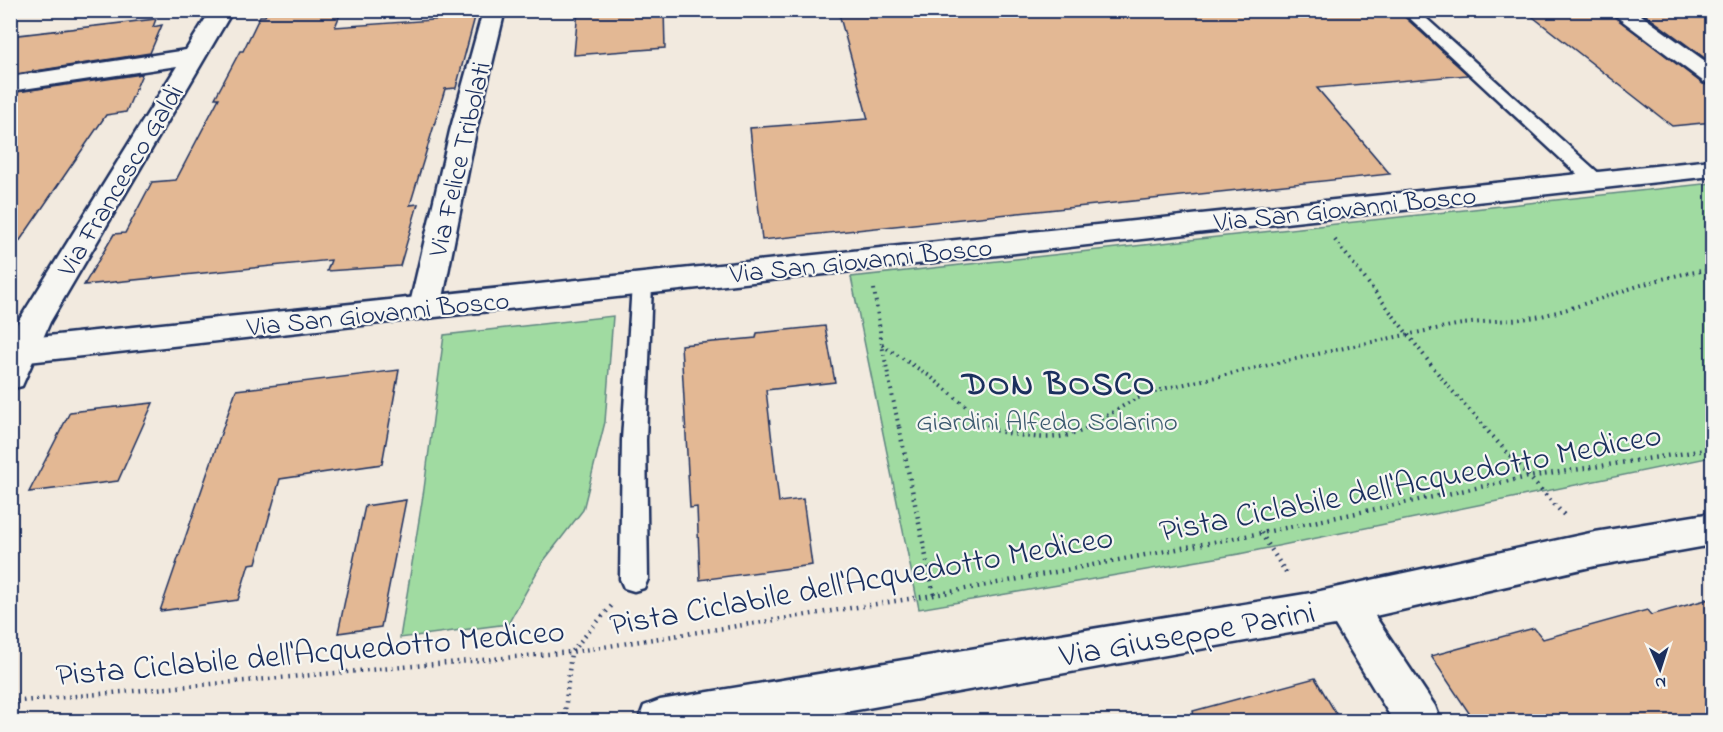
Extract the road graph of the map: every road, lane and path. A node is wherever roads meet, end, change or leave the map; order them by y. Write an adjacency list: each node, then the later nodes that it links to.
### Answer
1 (222, 10): 5 (street, Via Francesco Galdi)
2 (1408, 10): 9 (lane)
3 (1619, 10): 6 (street)
4 (494, 11): 14 (street, Via Felice Tribolati)
5 (194, 56): 7 (street); 17 (street, Via Francesco Galdi)
6 (1713, 77)
7 (10, 84)
8 (1713, 168): 9 (street, Via San Giovanni Bosco)
9 (1596, 181): 13 (street, Via San Giovanni Bosco)
10 (1333, 237): 15 (path)
11 (1713, 270): 15 (path)
12 (873, 282): 16 (path)
13 (642, 284): 14 (street, Via San Giovanni Bosco); 22 (lane)
14 (425, 308): 17 (street, Via San Giovanni Bosco)
15 (1410, 336): 16 (path); 19 (path)
16 (882, 345): 23 (path)
17 (14, 360)
18 (1713, 449): 19 (path, Pista Ciclabile dell'Acquedotto Mediceo)
19 (1528, 477): 21 (path); 23 (path, Pista Ciclabile dell'Acquedotto Mediceo)
20 (1713, 529): 21 (street, Via Giuseppe Parini)
21 (1595, 549): 24 (street, Via Giuseppe Parini)
22 (634, 579): 25 (path)
23 (934, 595): 25 (path, Pista Ciclabile dell'Acquedotto Mediceo)
24 (1345, 604): 28 (street, Via Giuseppe Parini); 29 (street)
25 (571, 652): 26 (path, Pista Ciclabile dell'Acquedotto Mediceo); 27 (path)
26 (10, 702)
27 (564, 722)
28 (660, 722)
29 (1419, 722)

